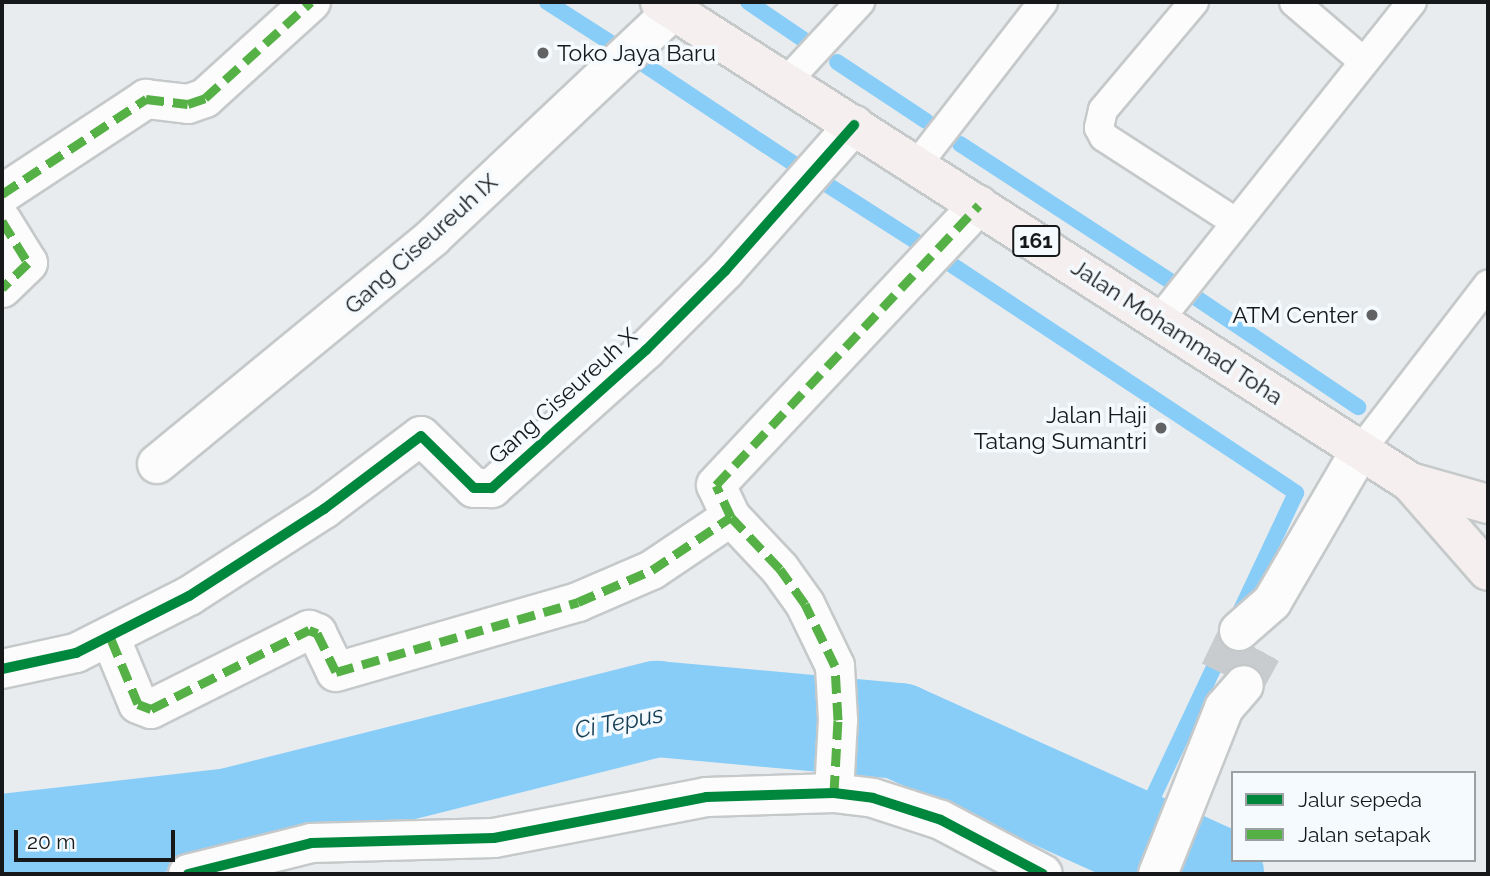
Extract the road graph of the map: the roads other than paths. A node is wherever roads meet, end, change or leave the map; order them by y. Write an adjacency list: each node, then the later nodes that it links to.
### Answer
1 (311, 2): 12 (street)
2 (860, 2): 9 (lane)
3 (1043, 2): 11 (lane)
4 (1194, 2): 15 (lane)
5 (1294, 2): 8 (lane)
6 (1412, 2): 8 (lane)
7 (667, 6): 9 (main road, Jalan Mohammad Toha / 161); 20 (street, Gang Ciseureuh IX)
8 (1364, 62): 15 (lane)
9 (786, 82): 10 (main road, Jalan Mohammad Toha / 161)
10 (854, 125): 11 (main road, Jalan Mohammad Toha / 161); 26 (street, Gang Ciseureuh X)
11 (916, 166): 13 (main road, Jalan Mohammad Toha / 161)
12 (2, 194)
13 (979, 205): 18 (main road, Jalan Mohammad Toha / 161); 23 (street)
14 (2, 221): 17 (street)
15 (1234, 221): 18 (lane)
16 (1488, 285): 19 (lane)
17 (2, 288)
18 (1158, 320): 19 (main road, Jalan Mohammad Toha / 161)
19 (1360, 451): 21 (main road, Jalan Mohammad Toha / 161); 25 (street)
20 (157, 464)
21 (1410, 482): 22 (main road, Jalan Mohammad Toha / 161); 24 (main road, Jalan Mohammad Toha / 161)
22 (1488, 504)
23 (731, 517): 26 (street); 29 (street)
24 (1486, 565)
25 (1253, 638)
26 (111, 639): 27 (street, Gang Ciseureuh X)
27 (2, 669)
28 (1229, 688): 32 (street)
29 (834, 784): 30 (street); 31 (street)
30 (188, 874)
31 (1044, 874)
32 (1158, 874)

